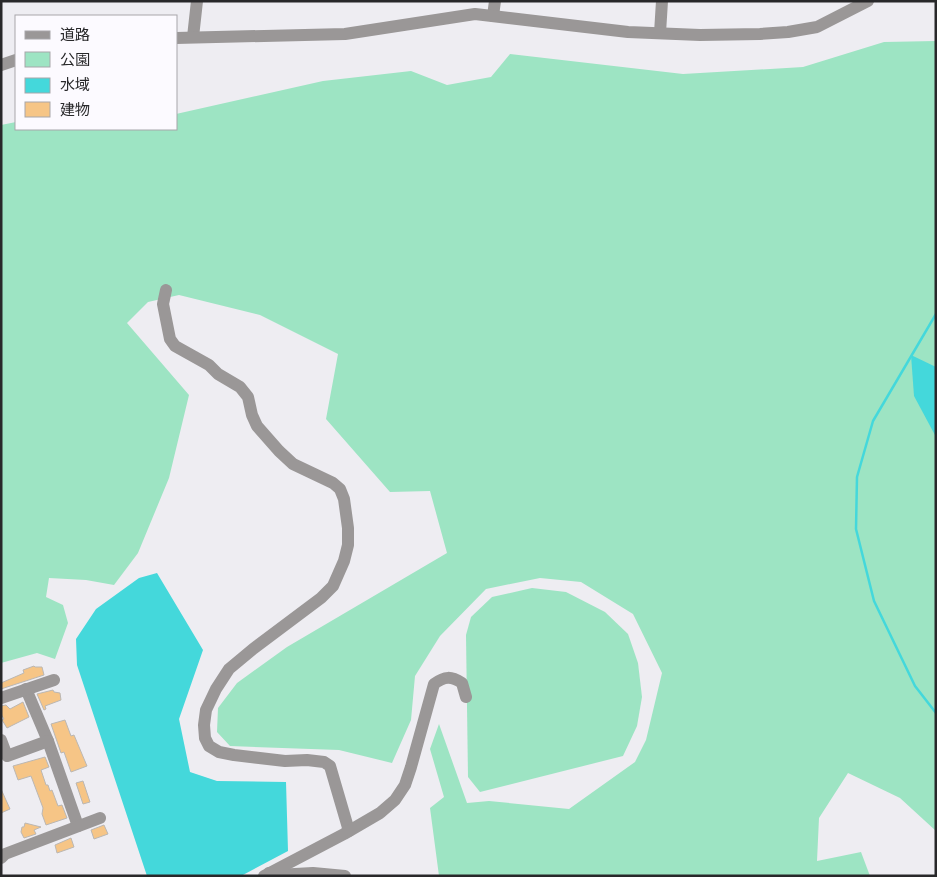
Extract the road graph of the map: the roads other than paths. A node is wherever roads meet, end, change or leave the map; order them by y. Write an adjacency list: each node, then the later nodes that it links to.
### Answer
1 (197, 1): 7 (street)
2 (495, 1): 5 (street)
3 (662, 1): 6 (street)
4 (868, 1): 6 (street)
5 (493, 16): 6 (street); 7 (street)
6 (660, 33)
7 (193, 37): 8 (street)
8 (178, 38)
9 (15, 60): 10 (street)
10 (1, 65)
11 (166, 290): 20 (street)
12 (54, 680): 13 (street)
13 (26, 689): 15 (street); 17 (street)
14 (466, 697): 20 (street)
15 (1, 698)
16 (1, 740): 17 (street)
17 (48, 741): 19 (street)
18 (100, 818): 19 (street)
19 (78, 826): 21 (street)
20 (349, 831): 22 (street)
21 (1, 858)
22 (266, 874): 23 (street)
23 (345, 876)

